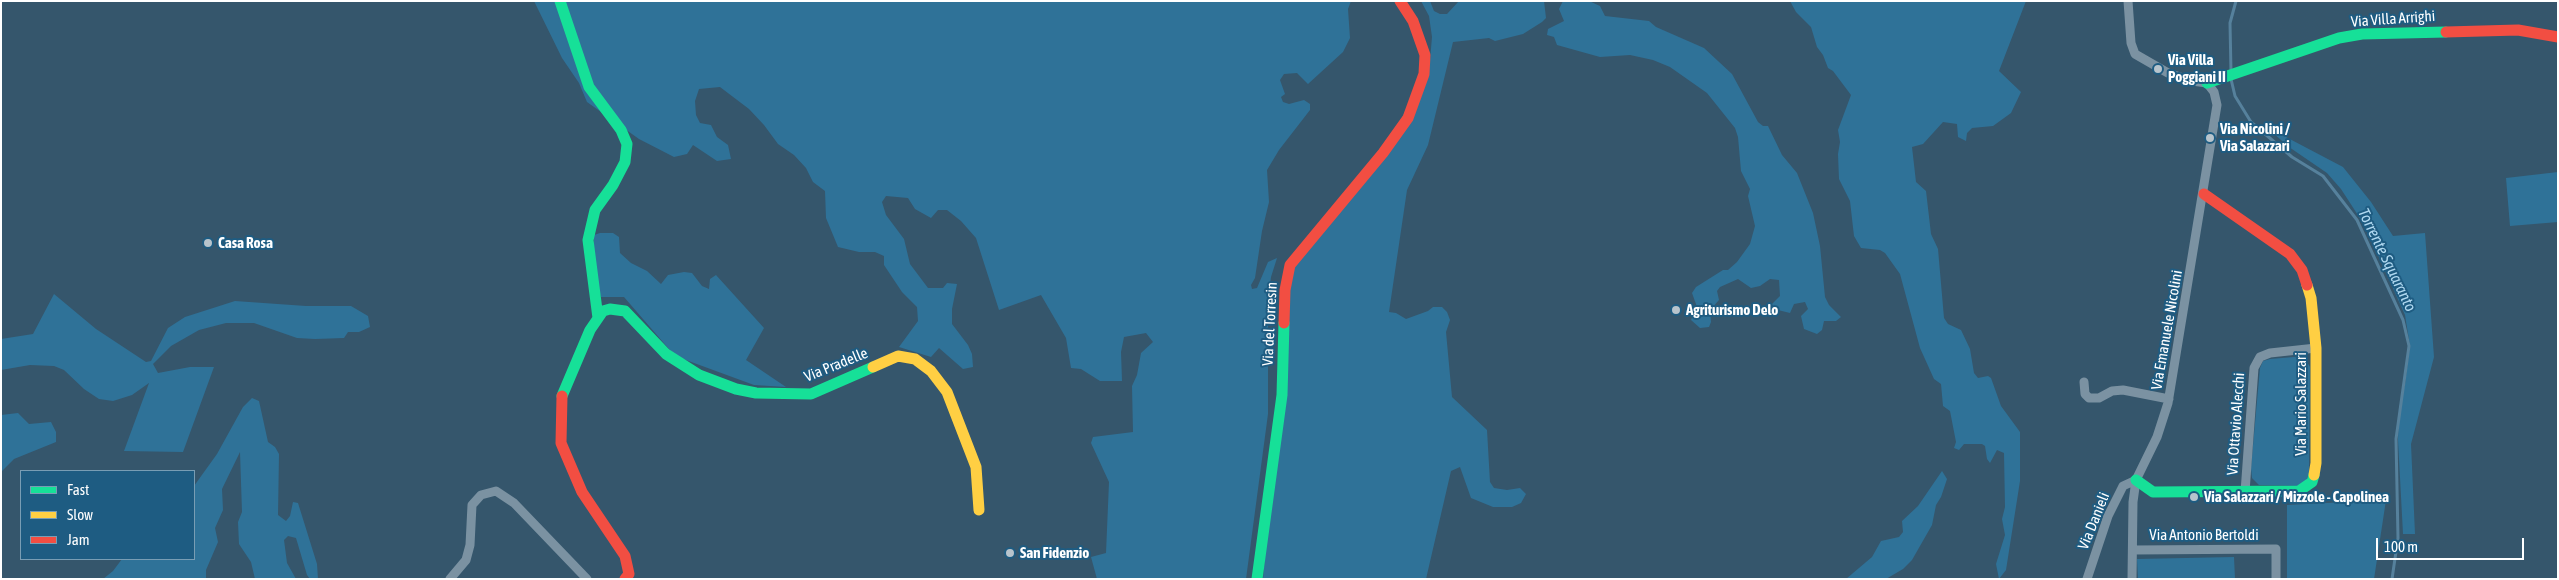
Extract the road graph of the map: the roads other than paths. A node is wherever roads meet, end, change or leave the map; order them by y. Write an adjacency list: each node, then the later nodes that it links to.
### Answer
1 (560, 1): 7 (street)
2 (1400, 1): 18 (street, Via del Torresin)
3 (2128, 1): 5 (street)
4 (2558, 37): 5 (street, Via Villa Arrighi)
5 (2210, 81): 6 (street, Via Emanuele Nicolini)
6 (2204, 194): 8 (street, Via Mario Salazzari); 10 (street, Via Emanuele Nicolini)
7 (598, 318): 13 (street, Via Pradelle); 17 (street)
8 (2316, 348): 12 (street, Via Ottavio Alecchi); 12 (street, Via Mario Salazzari)
9 (2084, 382): 10 (street)
10 (2169, 399): 11 (street, Via Emanuele Nicolini)
11 (2136, 480): 12 (street, Via Mario Salazzari); 14 (street, Via Emanuele Nicolini); 19 (street, Via Danieli)
12 (2245, 492)
13 (979, 510)
14 (2133, 550): 20 (street, Via Emanuele Nicolini); 21 (street, Via Antonio Bertoldi)
15 (450, 579): 16 (street)
16 (586, 579)
17 (625, 579)
18 (1256, 579)
19 (2087, 579)
20 (2132, 579)
21 (2276, 579)

